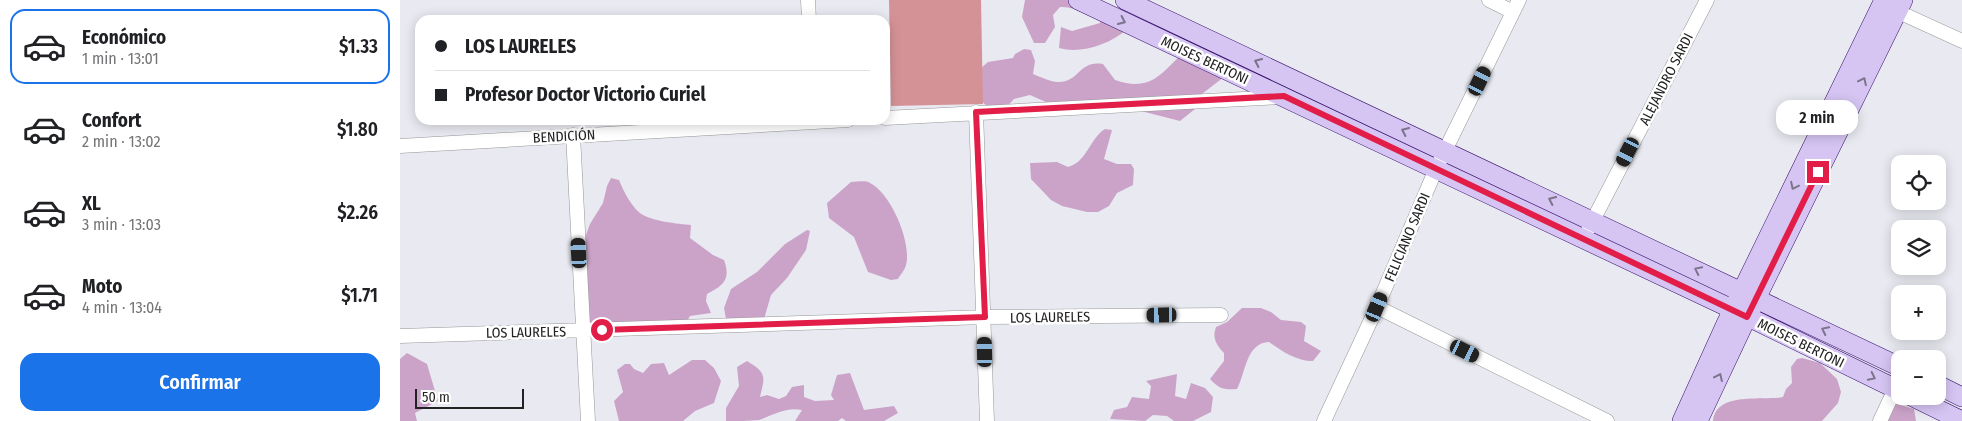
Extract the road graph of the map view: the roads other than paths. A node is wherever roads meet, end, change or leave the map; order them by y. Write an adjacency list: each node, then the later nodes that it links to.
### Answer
1 (808, 0): 8 (street)
2 (1078, 0): 11 (street, MOISES BERTONI, one-way to 11)
3 (1125, 0): 10 (street, MOISES BERTONI, one-way to 3)
4 (1489, 0): 7 (street)
5 (1707, 0): 19 (street, ALEJANDRO SARDI)
6 (1888, 3): 9 (street); 21 (street)
7 (1516, 6): 17 (street, FELICIANO SARDI)
8 (809, 15)
9 (1962, 41)
10 (1312, 87): 11 (street); 17 (street, MOISES BERTONI, one-way to 10)
11 (1284, 96): 12 (street); 18 (street, MOISES BERTONI)
12 (976, 112): 13 (street); 25 (street)
13 (890, 118)
14 (743, 125): 15 (street, BENDICIÓN)
15 (573, 135): 16 (street, BENDICIÓN); 26 (street)
16 (400, 146)
17 (1446, 150): 18 (street, FELICIANO SARDI); 19 (street, MOISES BERTONI, one-way to 17)
18 (1436, 169): 20 (street, MOISES BERTONI); 22 (street, FELICIANO SARDI)
19 (1593, 220): 20 (street, ALEJANDRO SARDI); 21 (street, MOISES BERTONI, one-way to 19)
20 (1584, 239): 23 (street, MOISES BERTONI)
21 (1750, 294): 23 (street); 28 (street, MOISES BERTONI, one-way to 21)
22 (1377, 307): 36 (street, FELICIANO SARDI); 37 (street)
23 (1740, 313): 29 (street, MOISES BERTONI, one-way to 29); 38 (street); 39 (street, one-way to 23)
24 (1221, 314): 25 (street, LOS LAURELES)
25 (985, 317): 26 (street, LOS LAURELES); 35 (street)
26 (583, 331): 27 (street, LOS LAURELES); 34 (street)
27 (400, 336)
28 (1891, 363)
29 (1891, 387)
30 (1946, 389): 31 (street)
31 (1962, 397)
32 (1892, 405): 40 (street)
33 (1929, 405): 41 (street, MOISES BERTONI)
34 (588, 421)
35 (987, 421)
36 (1324, 421)
37 (1607, 421)
38 (1682, 421)
39 (1698, 421)
40 (1880, 421)
41 (1962, 421)

